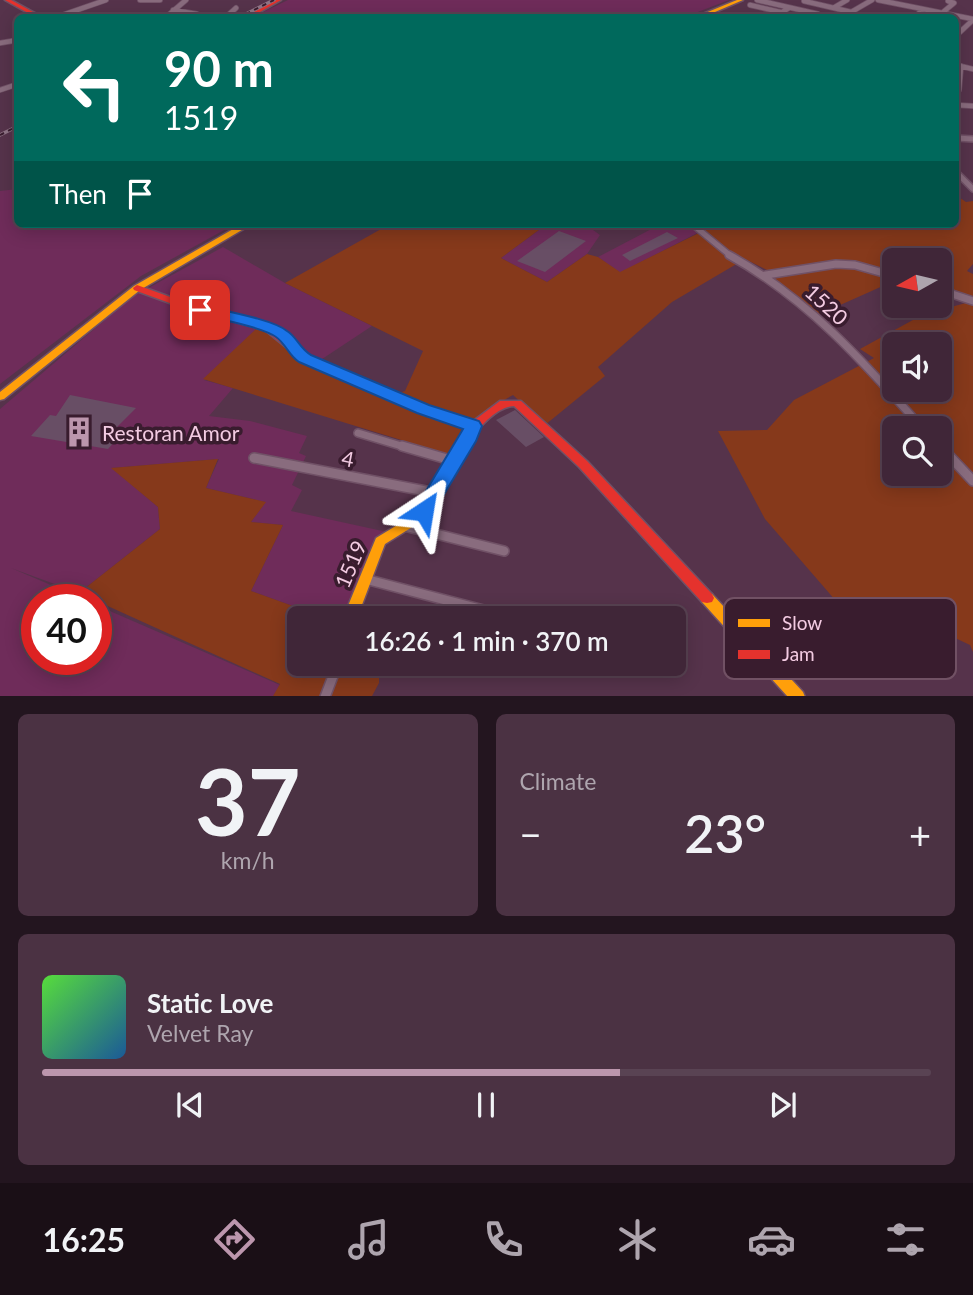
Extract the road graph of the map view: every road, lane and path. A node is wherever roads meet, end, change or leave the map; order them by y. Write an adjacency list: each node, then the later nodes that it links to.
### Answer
1 (7, 0): 25 (street)
2 (106, 0): 26 (street)
3 (140, 0): 4 (street)
4 (160, 0)
5 (186, 0): 21 (street)
6 (279, 0): 30 (street)
7 (757, 0): 14 (street)
8 (773, 0): 14 (street)
9 (804, 0): 17 (street); 18 (street)
10 (847, 0): 18 (street)
11 (872, 0): 23 (street)
12 (878, 0): 20 (street)
13 (948, 1): 37 (street)
14 (768, 2): 17 (street)
15 (745, 3): 22 (street); 31 (street)
16 (236, 8): 29 (street)
17 (790, 8): 22 (street); 33 (street)
18 (835, 8): 23 (street)
19 (828, 9): 33 (street)
20 (925, 9): 24 (street); 36 (street)
21 (173, 10): 27 (street); 28 (street)
22 (780, 12): 32 (street)
23 (852, 12): 34 (street)
24 (919, 13): 35 (street)
25 (34, 14)
26 (66, 14)
27 (169, 14)
28 (197, 14)
29 (229, 14)
30 (252, 14)
31 (708, 14)
32 (777, 14)
33 (818, 14)
34 (848, 14)
35 (926, 14)
36 (935, 14)
37 (941, 14)
38 (973, 19): 39 (street)
39 (960, 32)
40 (959, 175): 41 (street)
41 (973, 189)
42 (241, 228): 46 (street)
43 (697, 228): 45 (street, 1520)
44 (882, 273): 45 (street)
45 (765, 275): 50 (street, 1520)
46 (137, 288): 49 (street); 51 (street)
47 (952, 294): 48 (street)
48 (973, 301)
49 (0, 397)
50 (912, 416)
51 (473, 426): 55 (street, 1519); 63 (street)
52 (358, 433): 55 (street)
53 (254, 458): 57 (street, 4)
54 (952, 459): 56 (street)
55 (454, 461): 57 (street, 1519)
56 (973, 481)
57 (436, 493): 58 (street, 1519)
58 (404, 526): 59 (street); 60 (street, 1519)
59 (504, 551)
60 (364, 578): 61 (street, 1519); 62 (street)
61 (354, 606)
62 (469, 606)
63 (724, 616)
64 (333, 676): 66 (street)
65 (782, 679): 67 (street)
66 (325, 696)
67 (798, 696)

